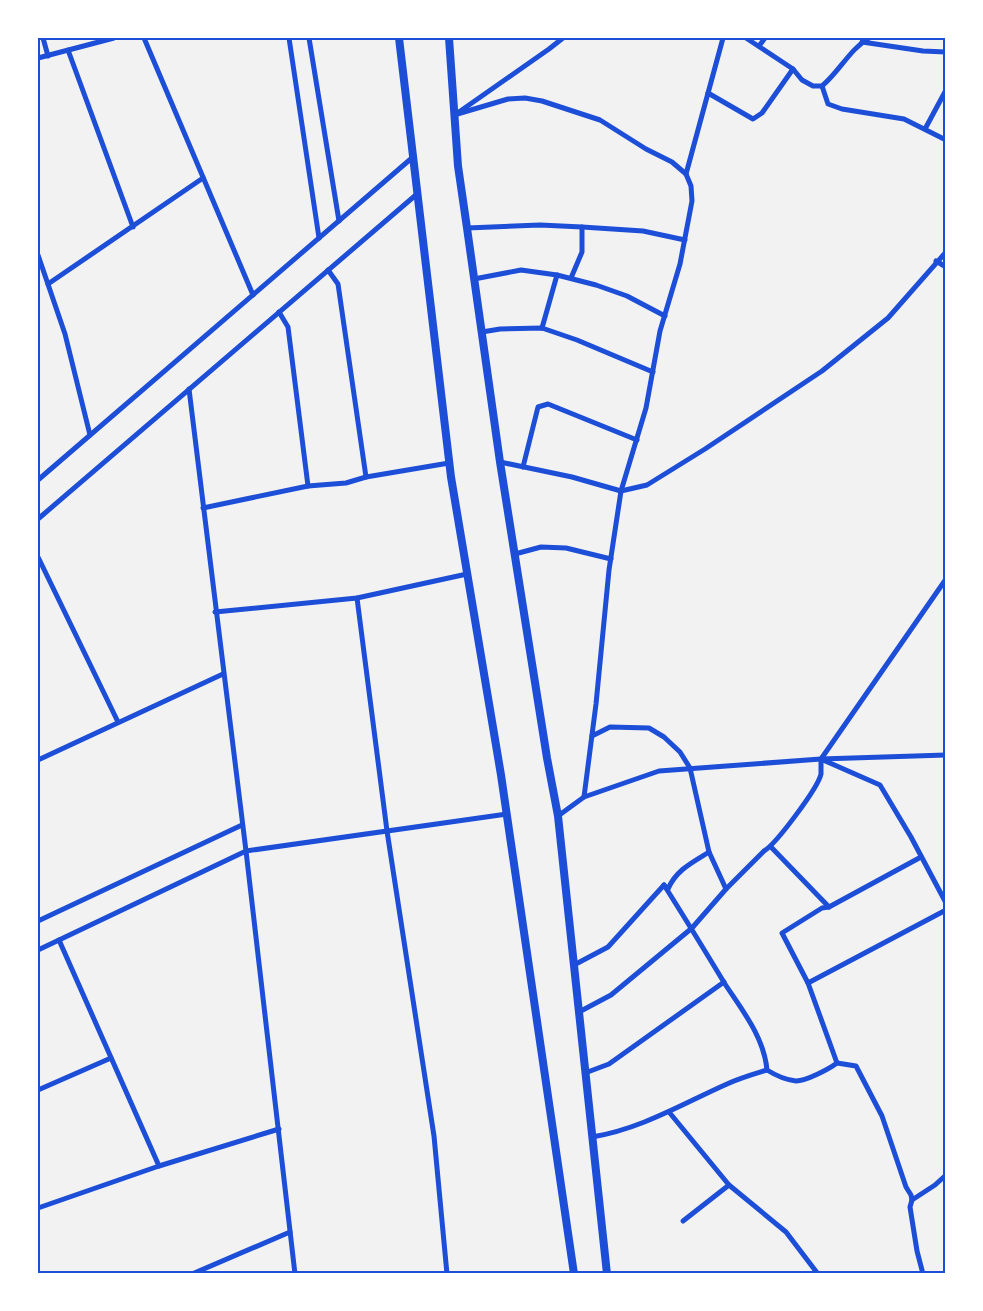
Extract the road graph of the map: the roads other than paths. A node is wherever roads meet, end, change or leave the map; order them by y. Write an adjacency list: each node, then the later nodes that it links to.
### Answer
1 (42, 38): 17 (street)
2 (114, 38): 15 (street)
3 (144, 38): 28 (street)
4 (289, 38): 34 (street)
5 (309, 38): 30 (street)
6 (400, 38): 26 (street)
7 (449, 38): 23 (street)
8 (563, 38): 23 (street)
9 (722, 38): 22 (street)
10 (746, 38): 14 (street)
11 (765, 38): 14 (street)
12 (869, 38): 13 (street)
13 (861, 42): 16 (street); 20 (street)
14 (759, 46): 19 (street)
15 (68, 50): 17 (street); 31 (street)
16 (946, 52)
17 (48, 56): 18 (street)
18 (38, 58)
19 (793, 69): 20 (street); 22 (street)
20 (822, 86): 24 (street)
21 (946, 90): 24 (street)
22 (708, 93): 27 (street)
23 (454, 115): 27 (street); 33 (street)
24 (925, 129): 25 (street)
25 (946, 140)
26 (413, 157): 29 (street); 30 (street)
27 (686, 174): 35 (street)
28 (204, 178): 31 (street); 45 (street)
29 (418, 194): 40 (street); 55 (street)
30 (339, 221): 34 (street)
31 (133, 227): 44 (street)
32 (582, 227): 33 (street); 35 (street); 42 (street)
33 (467, 228): 43 (street)
34 (319, 238): 45 (street)
35 (685, 240): 47 (street)
36 (946, 252): 38 (street)
37 (38, 255): 44 (street)
38 (936, 262): 39 (street); 60 (street)
39 (946, 267)
40 (328, 270): 46 (street); 57 (street)
41 (557, 275): 42 (street); 43 (street); 48 (street)
42 (571, 278): 47 (street)
43 (474, 279): 49 (street)
44 (48, 284): 52 (street)
45 (253, 295): 52 (street)
46 (279, 312): 51 (street); 59 (street)
47 (665, 316): 50 (street)
48 (542, 328): 49 (street); 50 (street)
49 (482, 332): 54 (street)
50 (652, 372): 53 (street)
51 (189, 389): 61 (street); 62 (street)
52 (90, 435): 58 (street)
53 (637, 440): 56 (street); 60 (street)
54 (500, 462): 56 (street); 63 (street)
55 (449, 464): 57 (street); 66 (street)
56 (523, 467): 60 (street)
57 (366, 476): 59 (street)
58 (38, 480)
59 (308, 486): 61 (street)
60 (621, 491): 65 (street)
61 (203, 508): 69 (street)
62 (38, 519)
63 (515, 554): 65 (street); 79 (street)
64 (38, 557): 71 (street)
65 (611, 559): 72 (street)
66 (467, 574): 68 (street); 78 (street)
67 (946, 579): 74 (street)
68 (357, 598): 69 (street); 81 (street)
69 (216, 612): 70 (street)
70 (223, 674): 71 (street); 80 (street)
71 (118, 722): 75 (street)
72 (592, 736): 76 (street); 77 (street)
73 (946, 755): 74 (street)
74 (821, 759): 76 (street); 82 (street); 85 (street)
75 (38, 760)
76 (690, 768): 77 (street); 84 (street)
77 (584, 796): 79 (street)
78 (506, 814): 81 (street); 117 (street)
79 (558, 816): 95 (street)
80 (242, 825): 83 (street); 91 (street)
81 (387, 831): 83 (street); 116 (street)
82 (771, 847): 87 (street); 89 (street)
83 (246, 851): 93 (street); 105 (street)
84 (709, 852): 86 (street); 87 (street)
85 (921, 857): 88 (street); 89 (street)
86 (664, 885): 92 (street); 95 (street)
87 (726, 889): 92 (street)
88 (946, 903)
89 (829, 907): 97 (street)
90 (946, 910): 97 (street)
91 (38, 921)
92 (692, 928): 96 (street); 98 (street)
93 (59, 940): 94 (street); 99 (street)
94 (38, 950)
95 (574, 965): 98 (street)
96 (724, 982): 101 (street); 102 (street)
97 (808, 983): 100 (street)
98 (579, 1012): 102 (street)
99 (111, 1058): 103 (street); 107 (street)
100 (837, 1063): 101 (street); 110 (street)
101 (767, 1070): 104 (street)
102 (586, 1073): 106 (street)
103 (38, 1090)
104 (670, 1112): 106 (street); 109 (street)
105 (279, 1129): 107 (street); 113 (street)
106 (592, 1137): 118 (street)
107 (159, 1166): 111 (street)
108 (946, 1175): 110 (street)
109 (729, 1185): 112 (street); 119 (street)
110 (912, 1200): 120 (street)
111 (38, 1208)
112 (683, 1221)
113 (290, 1232): 114 (street); 115 (street)
114 (192, 1274)
115 (295, 1274)
116 (447, 1274)
117 (574, 1274)
118 (607, 1274)
119 (818, 1274)
120 (923, 1274)

